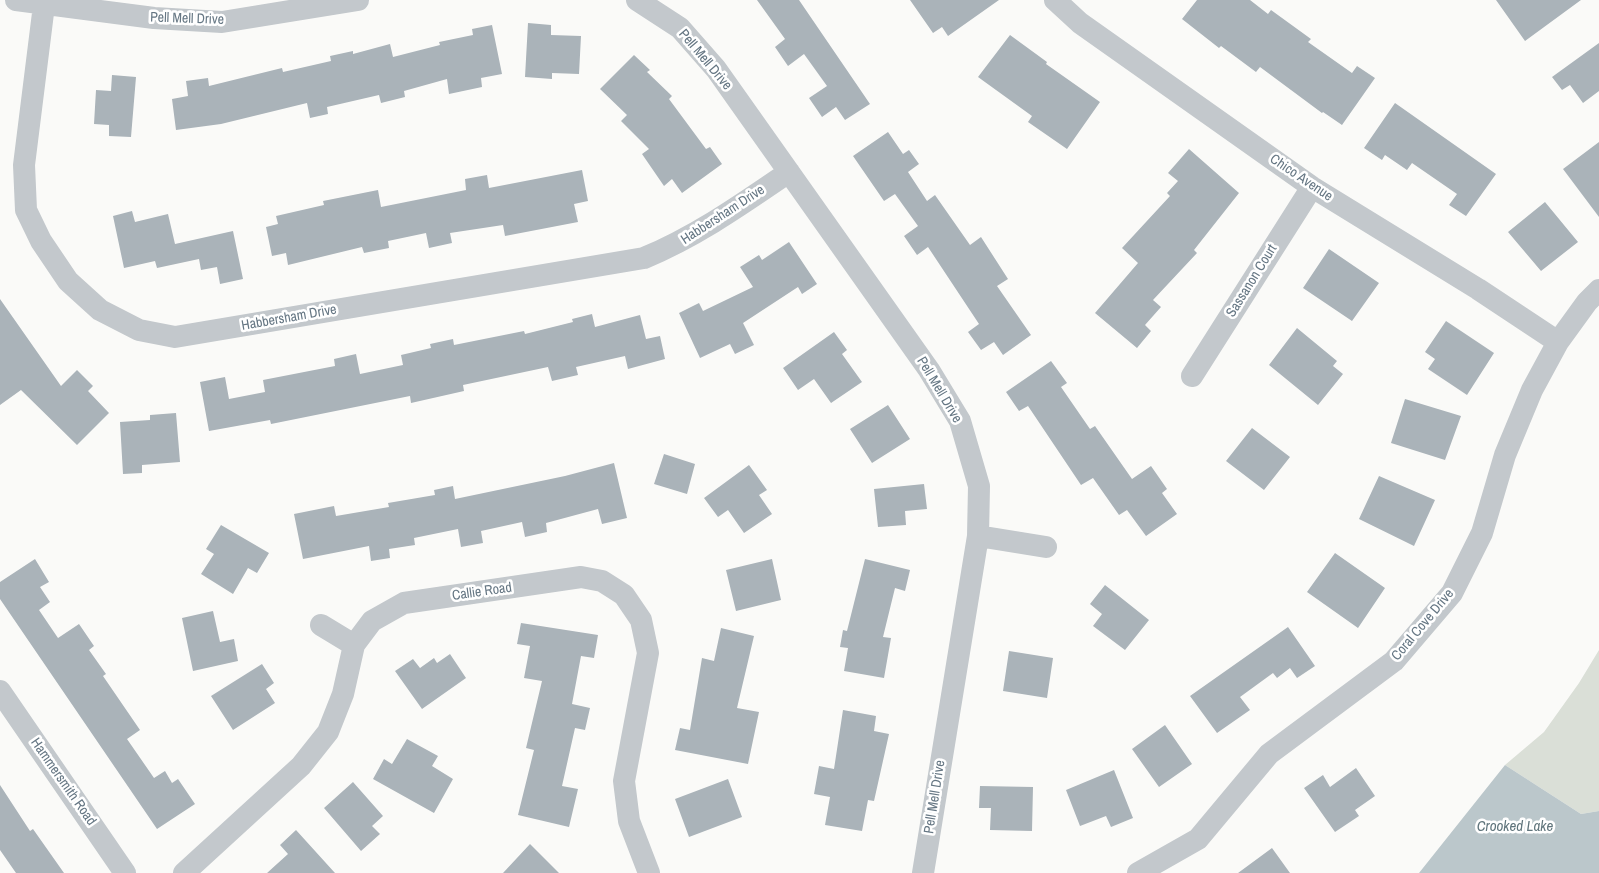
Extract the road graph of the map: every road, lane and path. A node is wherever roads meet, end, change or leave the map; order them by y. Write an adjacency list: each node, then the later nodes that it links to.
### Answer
1 (16, 0): 5 (street, Pell Mell Drive)
2 (358, 0): 5 (street, Pell Mell Drive)
3 (637, 0): 6 (street, Pell Mell Drive)
4 (1055, 0): 7 (street, Chico Avenue)
5 (44, 5): 6 (street, Habbersham Drive)
6 (789, 172): 11 (street, Pell Mell Drive)
7 (1312, 186): 9 (street, Chico Avenue); 10 (street, Sassanon Court)
8 (1599, 290): 9 (street, Coral Cove Drive)
9 (1558, 342): 20 (street, Coral Cove Drive)
10 (1192, 376)
11 (978, 536): 12 (street); 19 (street, Pell Mell Drive)
12 (1046, 547)
13 (321, 625): 14 (street)
14 (354, 645): 17 (street, Callie Road); 18 (street, Callie Road)
15 (0, 691): 16 (street, Hammersmith Road)
16 (125, 873)
17 (184, 873)
18 (649, 873)
19 (923, 873)
20 (1138, 873)

